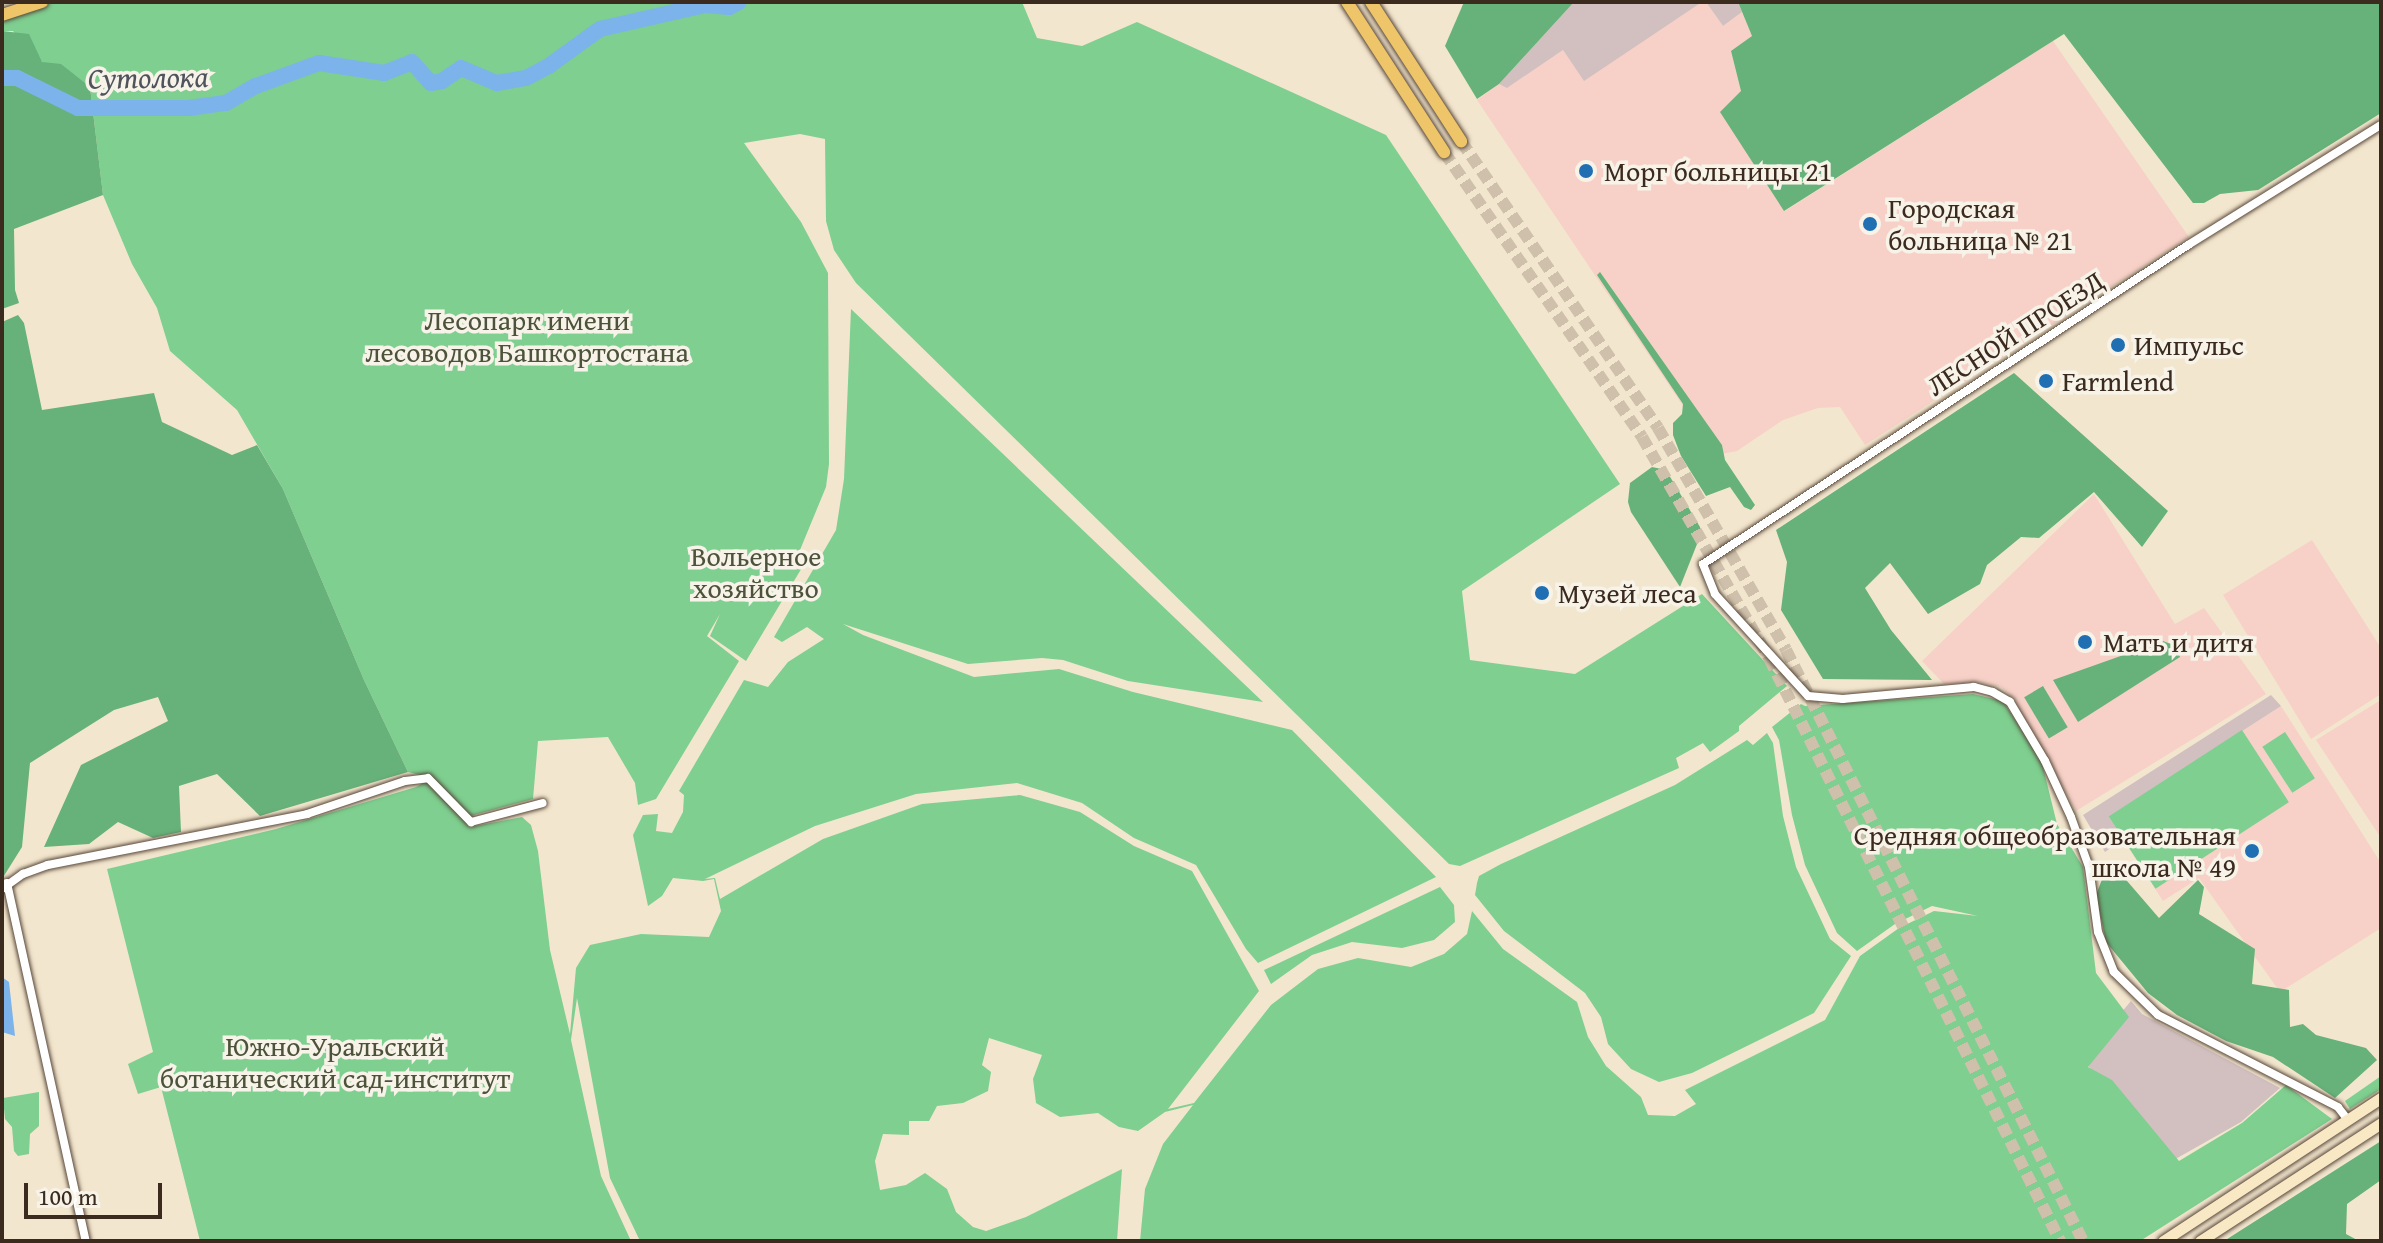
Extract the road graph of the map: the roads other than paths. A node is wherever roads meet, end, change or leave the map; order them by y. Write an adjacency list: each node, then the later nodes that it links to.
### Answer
1 (42, 2): 4 (main road)
2 (1347, 2): 7 (main road)
3 (1371, 2): 6 (main road)
4 (2, 15)
5 (2381, 125): 11 (street, ЛЕСНОЙ ПРОЕЗД)
6 (1461, 141)
7 (1444, 152)
8 (543, 803): 9 (street)
9 (5, 886): 13 (street)
10 (2381, 1098): 11 (main road)
11 (2348, 1120): 14 (main road)
12 (2381, 1123): 15 (main road)
13 (86, 1241)
14 (2163, 1241)
15 (2200, 1241)

